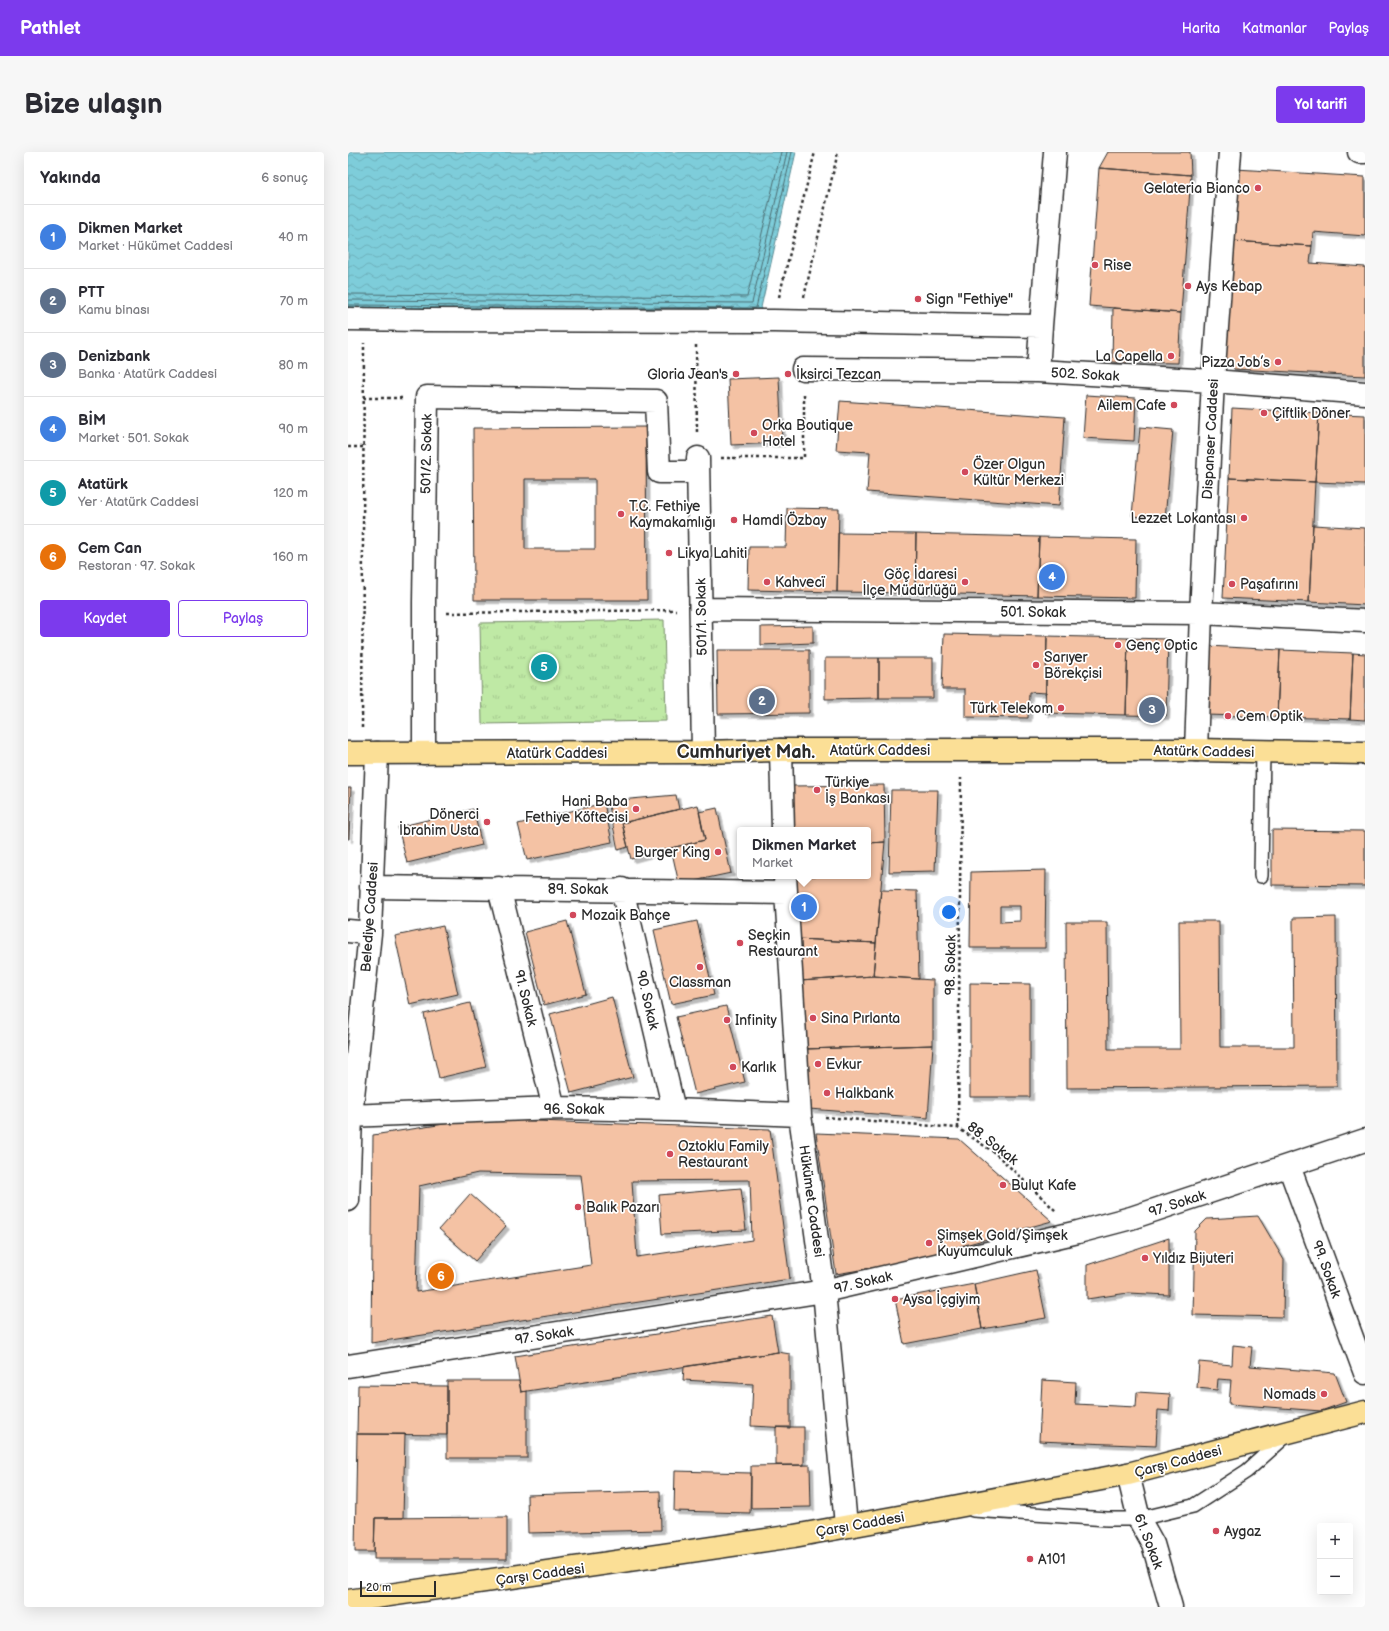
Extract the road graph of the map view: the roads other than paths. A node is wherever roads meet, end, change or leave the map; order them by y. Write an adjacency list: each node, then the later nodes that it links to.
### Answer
1 (1055, 152): 6 (street)
2 (1230, 152): 9 (street, Dispanser Caddesi)
3 (1359, 152): 4 (street)
4 (1365, 152)
5 (356, 319): 6 (street)
6 (1041, 326): 8 (street)
7 (804, 369): 8 (street, 502. Sokak)
8 (1038, 371): 9 (street, 502. Sokak)
9 (1213, 381): 10 (street, 502. Sokak); 13 (street, Dispanser Caddesi)
10 (1365, 393)
11 (698, 465): 12 (street, 501/1. Sokak); 20 (street, 501/2. Sokak)
12 (701, 610): 13 (street, 501. Sokak); 17 (street, 501/1. Sokak)
13 (1201, 613): 14 (street, 501. Sokak); 16 (street, Dispanser Caddesi)
14 (1365, 621)
15 (781, 750): 16 (main road, Atatürk Caddesi); 17 (main road, Atatürk Caddesi); 22 (street)
16 (1196, 750): 18 (main road, Atatürk Caddesi)
17 (703, 752): 20 (main road, Atatürk Caddesi)
18 (1263, 752): 21 (main road, Atatürk Caddesi); 23 (lane)
19 (363, 753): 20 (main road, Atatürk Caddesi); 25 (street, Belediye Caddesi)
20 (424, 753)
21 (1365, 753)
22 (783, 827)
23 (1261, 876)
24 (785, 884): 27 (street, 89. Sokak); 32 (street, Hükümet Caddesi)
25 (371, 887): 26 (street, 89. Sokak); 29 (street, Belediye Caddesi)
26 (499, 888): 27 (street, 89. Sokak); 30 (street, 91. Sokak)
27 (622, 889): 31 (street, 90. Sokak)
28 (348, 931): 29 (street)
29 (370, 933): 33 (street, Belediye Caddesi)
30 (554, 1108): 31 (street, 96. Sokak); 33 (street, 96. Sokak)
31 (674, 1110): 32 (street, 96. Sokak)
32 (800, 1114): 37 (street, Hükümet Caddesi)
33 (350, 1116): 36 (street, Belediye Caddesi)
34 (1365, 1140): 35 (street, 97. Sokak)
35 (1289, 1166): 37 (street, 97. Sokak); 39 (street, 99. Sokak)
36 (348, 1200)
37 (824, 1291): 38 (street, 97. Sokak); 45 (street, Hükümet Caddesi)
38 (348, 1366)
39 (1365, 1373)
40 (1365, 1412): 41 (main road, Çarşı Caddesi)
41 (1294, 1429): 42 (main road, Çarşı Caddesi); 44 (lane)
42 (1128, 1474): 43 (main road, Çarşı Caddesi); 44 (street, 61. Sokak)
43 (948, 1508): 44 (lane); 45 (main road, Çarşı Caddesi)
44 (1139, 1519): 47 (street, 61. Sokak)
45 (846, 1525): 46 (main road, Çarşı Caddesi)
46 (348, 1601)
47 (1171, 1607)

